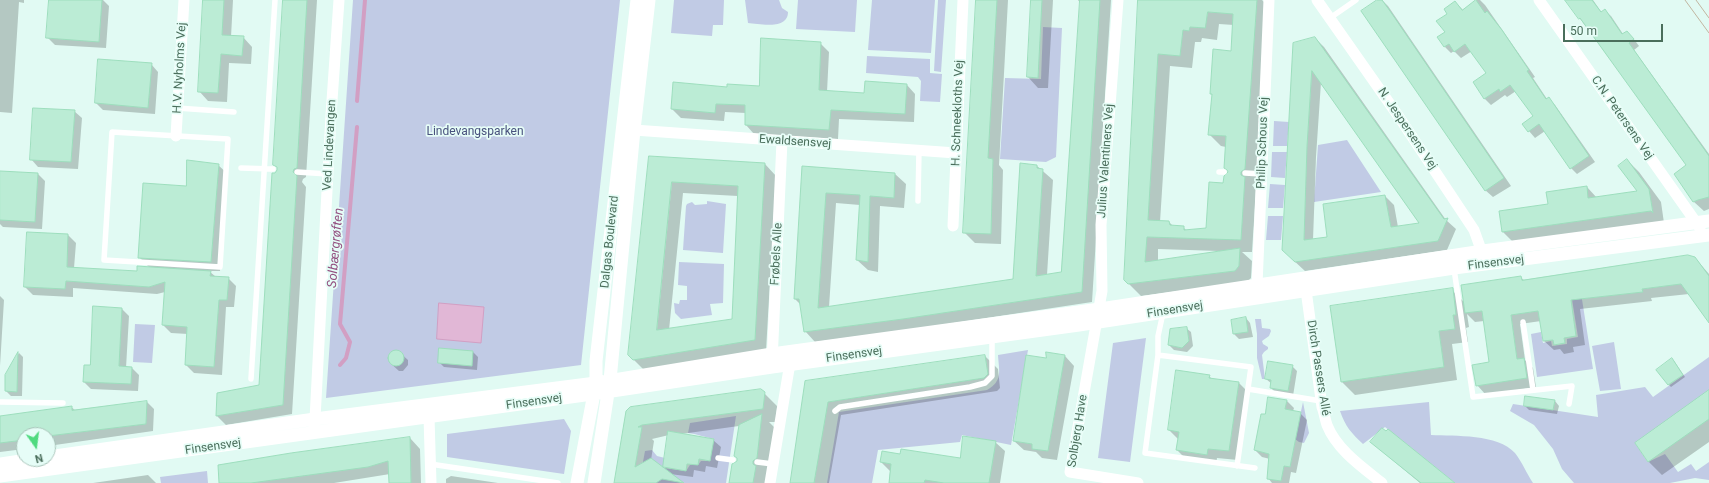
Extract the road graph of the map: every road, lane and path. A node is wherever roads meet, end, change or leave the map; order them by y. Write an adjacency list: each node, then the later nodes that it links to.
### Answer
1 (184, 0): 13 (street, H.V. Nyholms Vej)
2 (275, 0): 21 (lane)
3 (339, 0): 25 (street, Ved Lindevangen)
4 (637, 0): 15 (street, Dalgas Boulevard)
5 (649, 0): 15 (street, Dalgas Boulevard)
6 (962, 0): 19 (street, H. Schneekloths Vej)
7 (1118, 0): 35 (street, Julius Valentiners Vej)
8 (1269, 0): 26 (street, Philip Schous Vej)
9 (1317, 0): 12 (street, N. Jespersens Vej)
10 (1356, 0): 12 (lane)
11 (1539, 0): 28 (street, C.N. Petersens Vej)
12 (1330, 18): 31 (street, N. Jespersens Vej)
13 (178, 108): 14 (lane); 16 (street, H.V. Nyholms Vej)
14 (234, 112)
15 (628, 130): 17 (street, Ewaldsensvej); 45 (street, Dalgas Boulevard); 46 (street, Dalgas Boulevard)
16 (176, 136): 16 (lane)
17 (782, 141): 18 (street, Ewaldsensvej); 43 (street, Frøbels Alle)
18 (919, 150): 19 (street, Ewaldsensvej); 27 (lane)
19 (956, 153): 29 (street, H. Schneekloths Vej)
20 (241, 168): 21 (lane)
21 (264, 169): 22 (lane); 44 (lane)
22 (272, 169)
23 (297, 172): 25 (lane)
24 (1245, 173): 26 (lane)
25 (328, 174): 56 (street, Ved Lindevangen)
26 (1262, 174): 34 (street, Philip Schous Vej)
27 (918, 201)
28 (1703, 222): 30 (street, C.N. Petersens Vej); 31 (street, Finsensvej)
29 (953, 226)
30 (1708, 237): 31 (street, Finsensvej)
31 (1484, 258): 32 (street, Finsensvej); 33 (street, Finsensvej)
32 (1454, 268): 33 (street, Finsensvej); 48 (lane)
33 (1306, 284): 34 (street, Finsensvej); 36 (street, Finsensvej); 49 (street, Dirch Passers Allé)
34 (1257, 285): 35 (street, Finsensvej)
35 (1100, 309): 37 (street, Julius Valentiners Vej); 39 (street, Finsensvej)
36 (1164, 311): 37 (street, Finsensvej); 41 (lane)
37 (1097, 322): 40 (street, Finsensvej); 74 (street, Solbjerg Have)
38 (1523, 322): 48 (lane)
39 (991, 323): 40 (lane); 42 (street, Finsensvej)
40 (992, 336): 42 (street, Finsensvej); 54 (lane)
41 (1158, 355): 47 (lane); 66 (lane)
42 (791, 358): 43 (street, Finsensvej); 65 (street)
43 (772, 360): 45 (street, Finsensvej)
44 (252, 379)
45 (609, 386): 46 (street, Finsensvej); 72 (street, Dalgas Boulevard)
46 (594, 388): 52 (street, Finsensvej); 55 (street, Finsensvej); 71 (street, Dalgas Boulevard)
47 (1248, 389): 49 (lane); 66 (lane)
48 (1533, 390): 53 (lane)
49 (1321, 401): 75 (street, Dirch Passers Allé)
50 (0, 402): 51 (lane)
51 (63, 403)
52 (431, 404): 55 (street); 56 (street, Finsensvej)
53 (1569, 404)
54 (835, 411)
55 (429, 417): 57 (street, Finsensvej); 64 (street)
56 (316, 418): 57 (street, Ved Lindevangen); 58 (street, Finsensvej)
57 (312, 433): 68 (street, Finsensvej)
58 (56, 456)
59 (718, 458): 60 (lane)
60 (733, 460)
61 (16, 462): 63 (street)
62 (757, 462): 65 (lane)
63 (0, 464)
64 (430, 464): 69 (street); 70 (lane)
65 (773, 464): 73 (street)
66 (1237, 466): 67 (lane)
67 (1255, 468)
68 (0, 476)
69 (431, 483)
70 (558, 483)
71 (577, 483)
72 (594, 483)
73 (770, 483)
74 (1138, 483)
75 (1382, 483)

